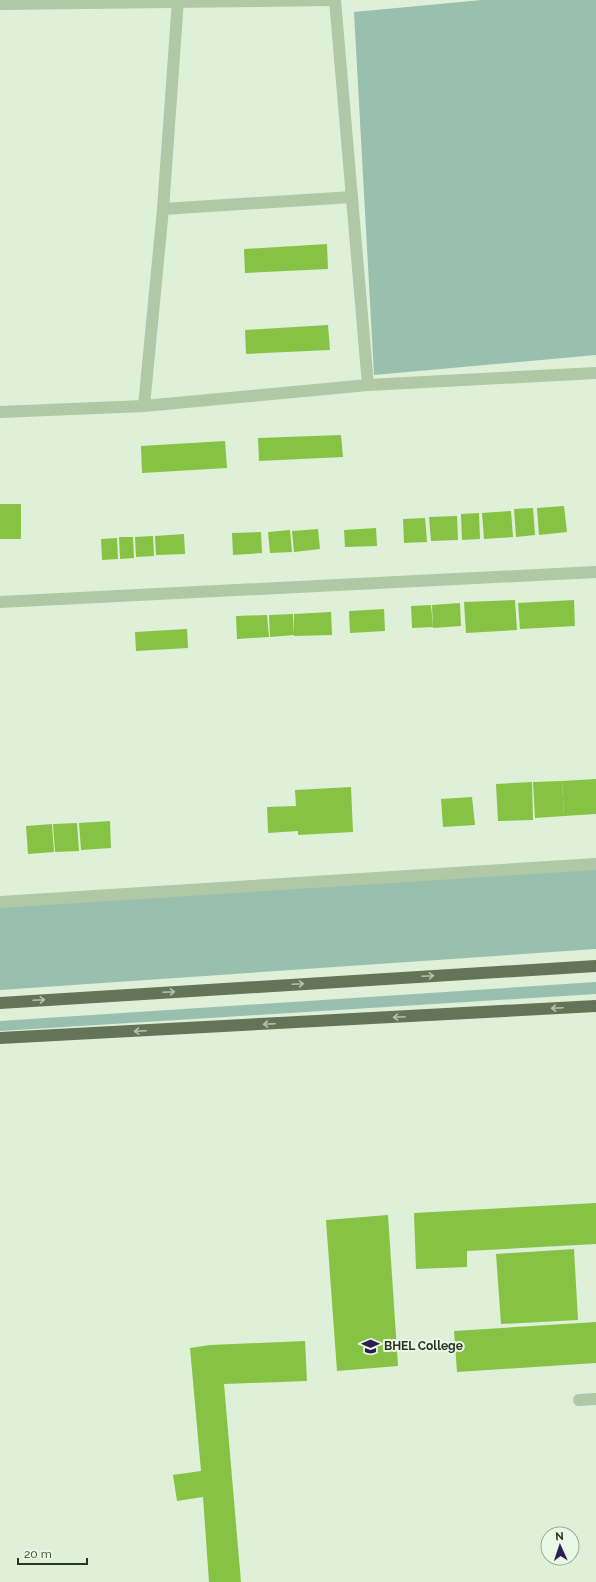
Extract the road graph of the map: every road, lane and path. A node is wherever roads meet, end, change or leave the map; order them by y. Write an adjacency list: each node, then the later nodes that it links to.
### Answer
1 (335, 0): 2 (street); 4 (street)
2 (178, 1): 3 (street); 5 (street)
3 (0, 4)
4 (352, 197): 5 (street); 7 (street)
5 (163, 209): 8 (street)
6 (596, 373): 7 (street)
7 (368, 385): 8 (street)
8 (144, 406): 9 (street)
9 (0, 412)
10 (596, 572): 11 (street)
11 (0, 602)
12 (596, 864): 13 (street)
13 (0, 902)
14 (596, 966): 15 (main road, one-way to 14)
15 (0, 1003)
16 (596, 1006): 17 (main road, one-way to 17)
17 (0, 1038)
18 (596, 1399): 19 (street)
19 (579, 1400)

